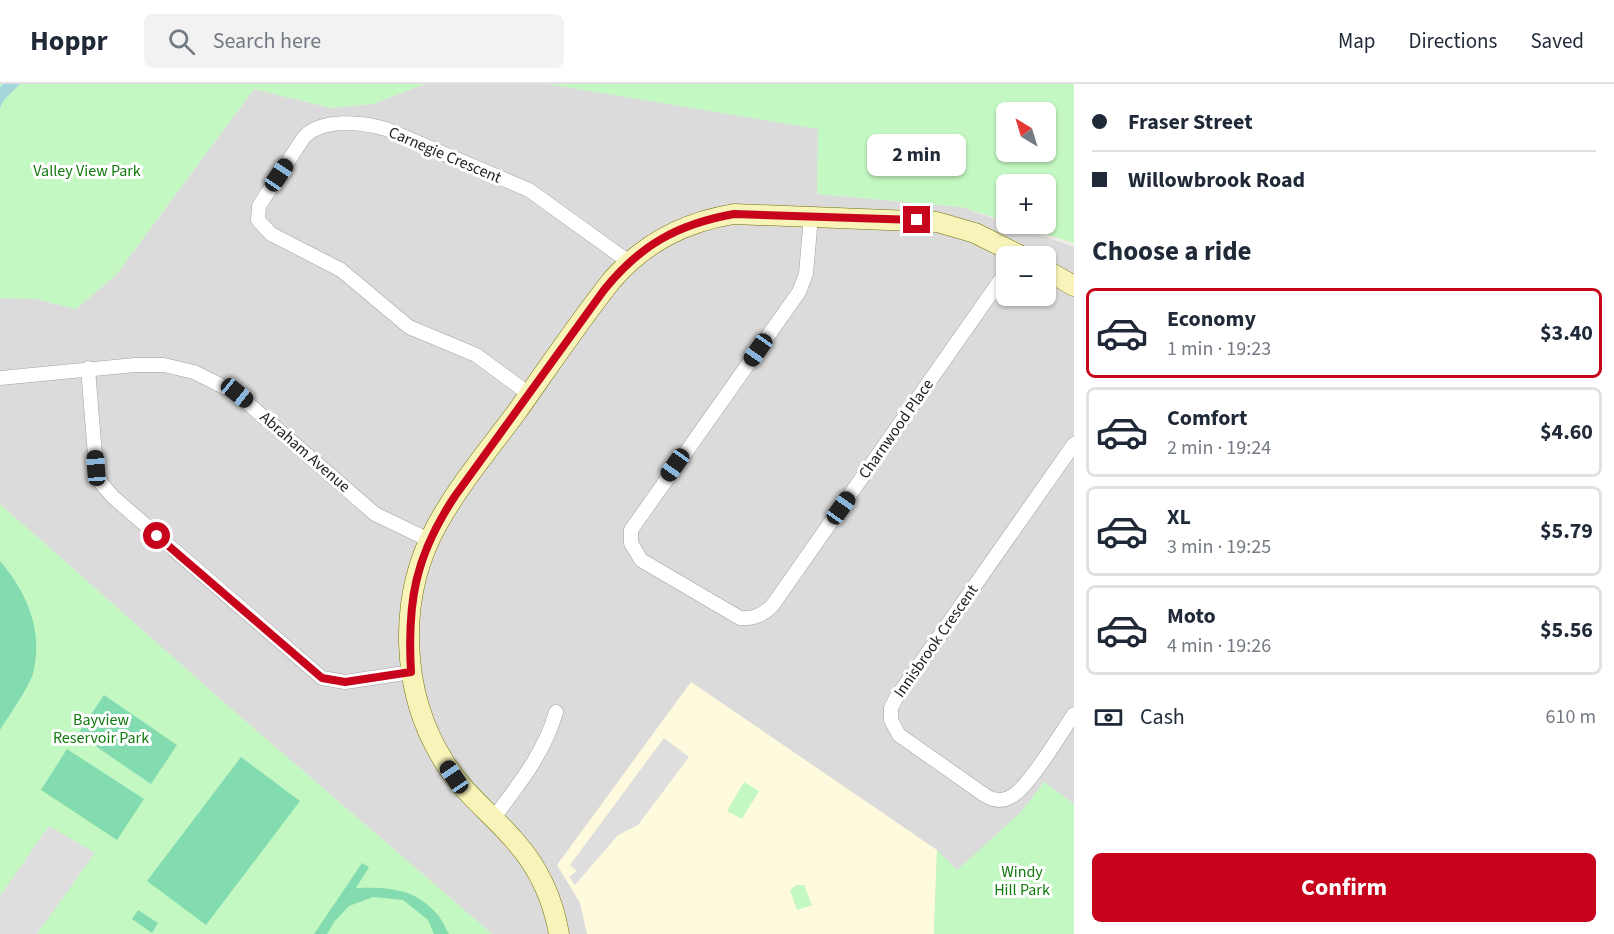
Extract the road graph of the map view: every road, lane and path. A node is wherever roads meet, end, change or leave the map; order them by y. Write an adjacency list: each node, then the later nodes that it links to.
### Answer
1 (811, 216): 2 (street); 3 (street); 5 (street, Charnwood Place)
2 (1000, 246)
3 (629, 262): 9 (street); 9 (street, Carnegie Crescent)
4 (1056, 276): 6 (street)
5 (996, 286)
6 (1074, 286)
7 (88, 368): 8 (street, Abraham Avenue); 11 (street, Abraham Avenue); 12 (street)
8 (0, 378)
9 (529, 394): 11 (street)
10 (1074, 444): 14 (street, Innisbrook Crescent)
11 (429, 540): 12 (street)
12 (411, 672): 15 (street)
13 (556, 712): 15 (street)
14 (1074, 714)
15 (492, 819): 16 (street)
16 (559, 934)

